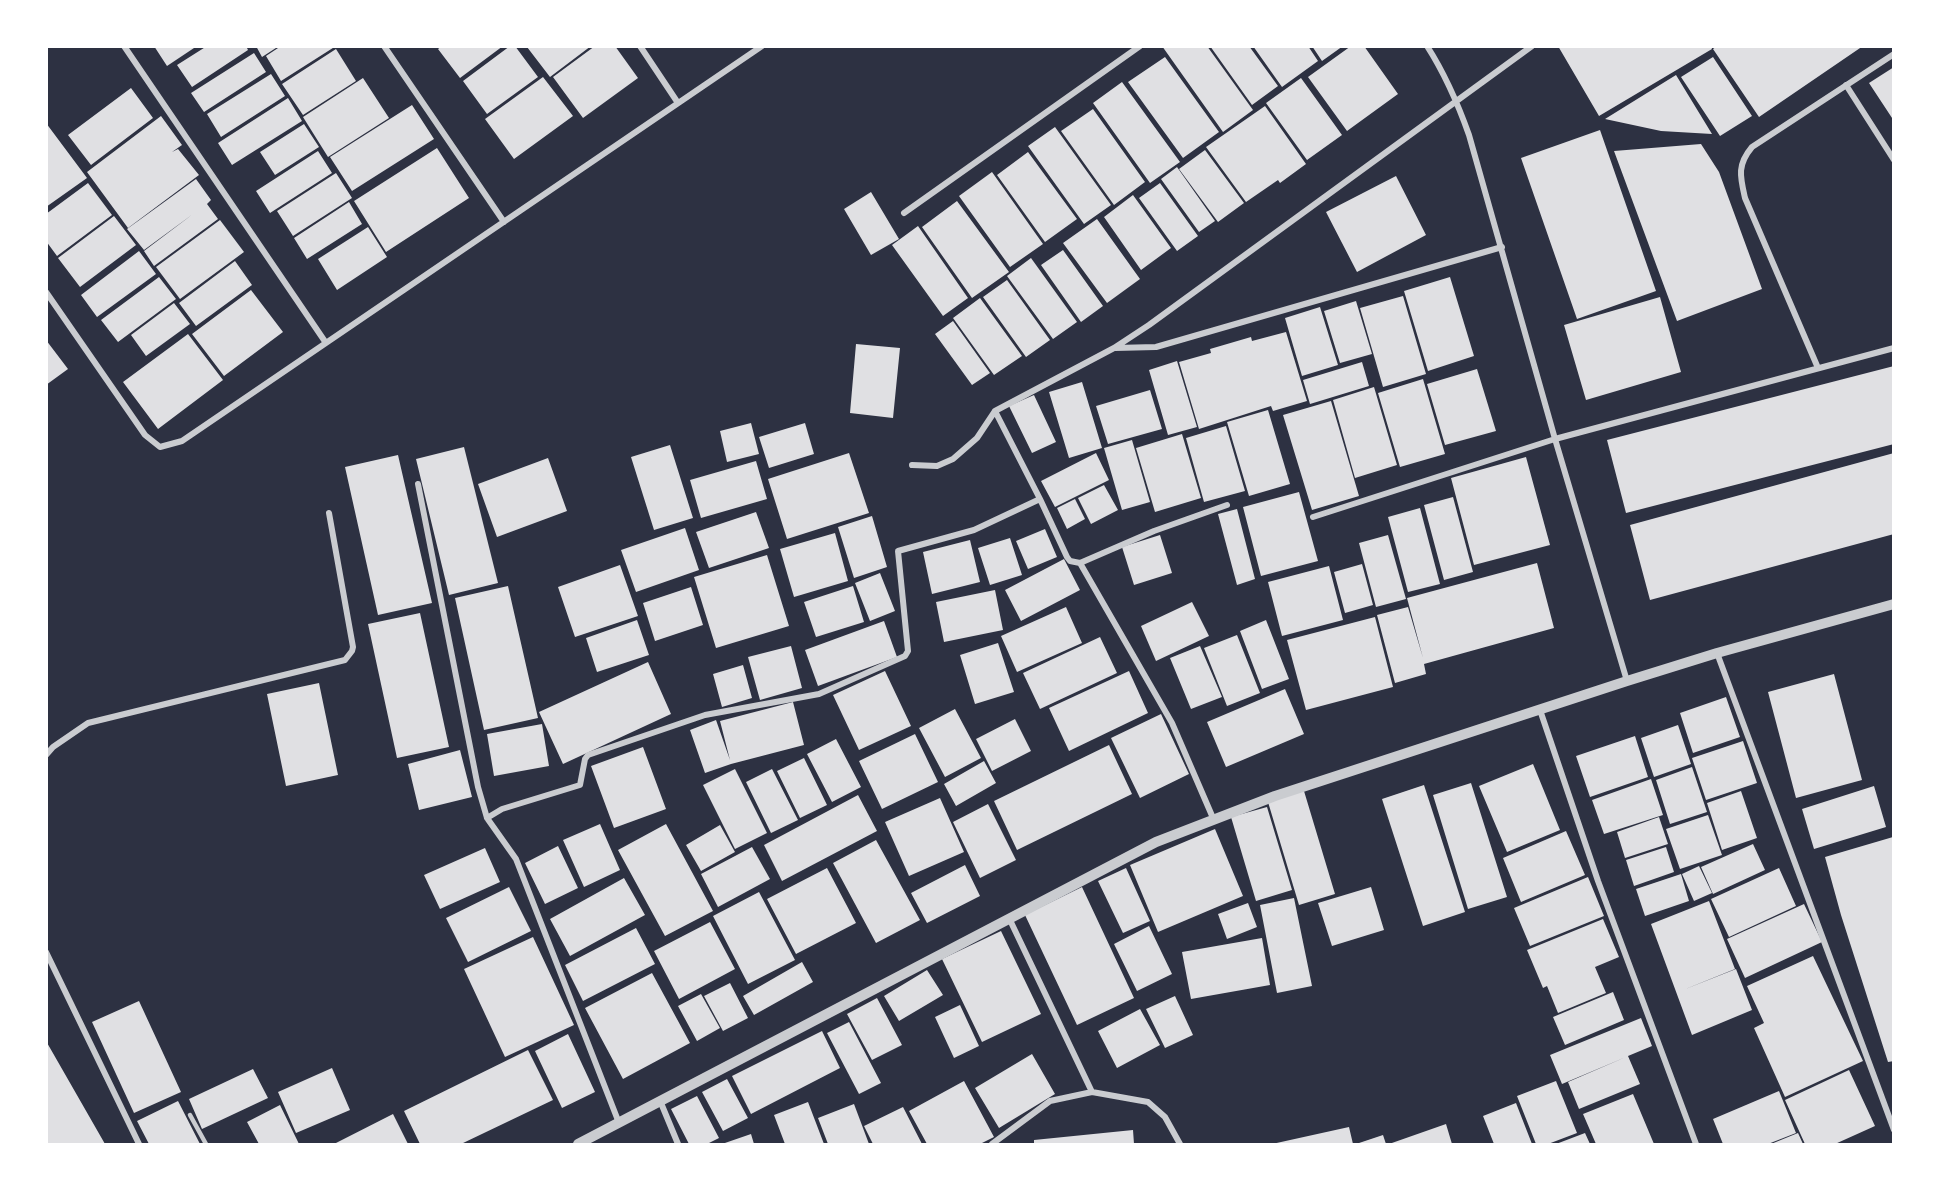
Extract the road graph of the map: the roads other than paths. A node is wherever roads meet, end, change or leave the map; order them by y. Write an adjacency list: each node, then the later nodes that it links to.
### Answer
1 (124, 46): 17 (street)
2 (384, 46): 14 (street)
3 (640, 46): 11 (street)
4 (762, 46): 11 (street)
5 (1140, 46): 13 (street)
6 (1427, 46): 10 (street)
7 (1532, 46): 10 (street)
8 (1893, 54): 9 (street)
9 (1846, 86): 12 (street); 20 (street)
10 (1457, 102): 15 (street); 18 (street)
11 (678, 103): 14 (street)
12 (1893, 160)
13 (904, 213)
14 (504, 222): 17 (street)
15 (1502, 247): 18 (street); 22 (street)
16 (46, 292): 17 (street)
17 (326, 343)
18 (1114, 348): 21 (street)
19 (1893, 348): 20 (street)
20 (1818, 368): 22 (street)
21 (995, 411): 23 (street); 25 (street)
22 (1555, 440): 28 (street); 32 (street)
23 (912, 465)
24 (418, 484): 35 (street)
25 (1040, 499): 29 (street); 35 (street)
26 (1227, 505): 29 (street)
27 (329, 513): 34 (street)
28 (1313, 517)
29 (1080, 563): 36 (street)
30 (1893, 604): 31 (street)
31 (1717, 653): 32 (street); 43 (street)
32 (1627, 681): 33 (street)
33 (1540, 710): 36 (street); 50 (street)
34 (46, 754)
35 (487, 818): 42 (street)
36 (1213, 818): 37 (street)
37 (1009, 918): 39 (street); 40 (street)
38 (46, 952): 44 (street)
39 (1092, 1092): 48 (street); 49 (street)
40 (661, 1102): 42 (street); 47 (street)
41 (190, 1115): 45 (lane)
42 (619, 1123): 46 (street)
43 (1893, 1130)
44 (139, 1144)
45 (206, 1144)
46 (578, 1144)
47 (678, 1144)
48 (992, 1144)
49 (1180, 1144)
50 (1696, 1144)

